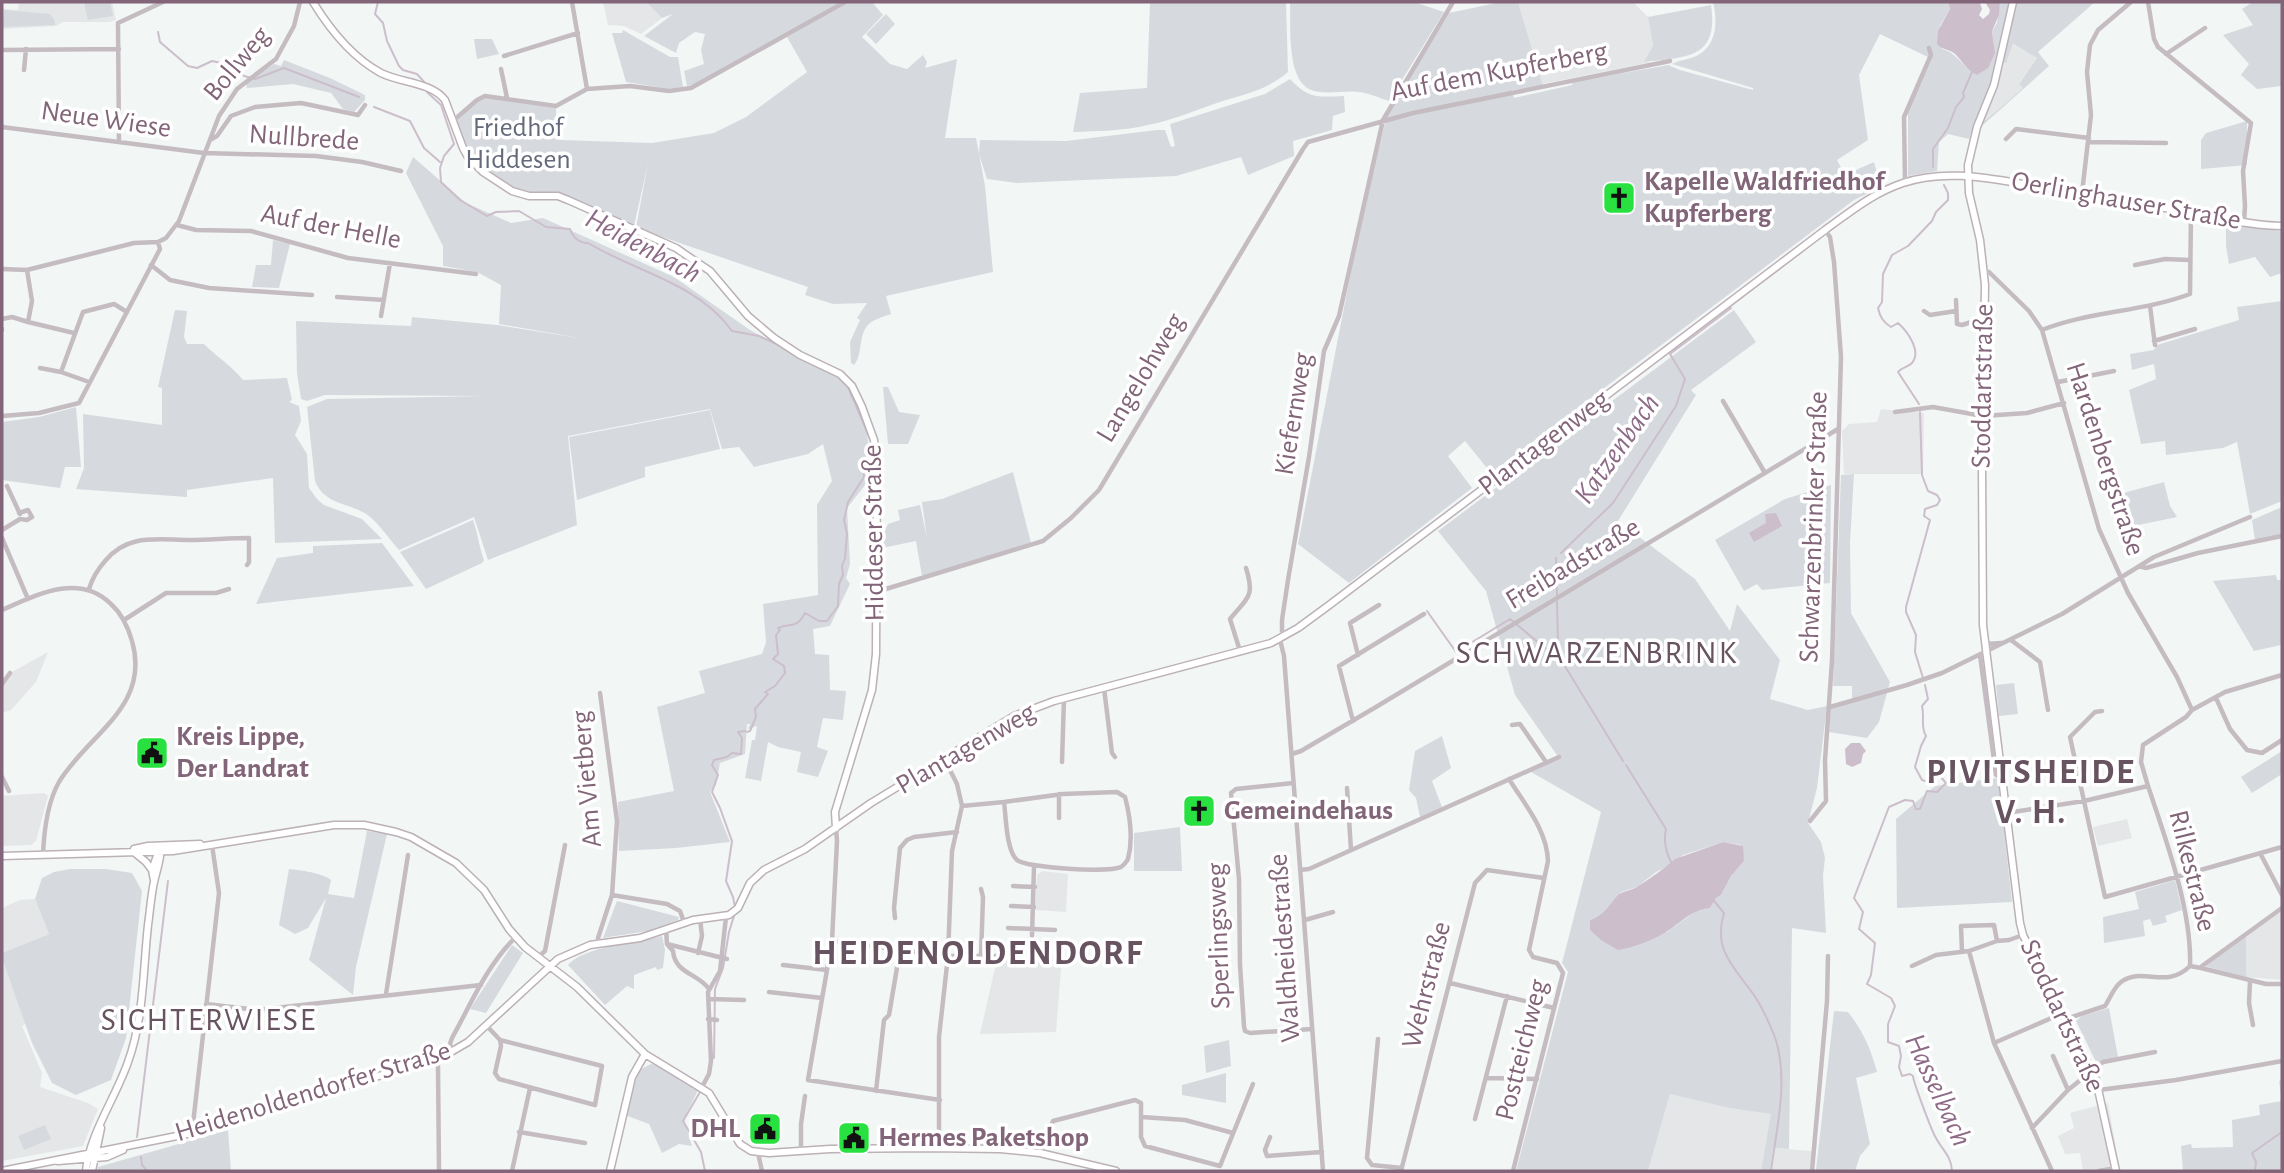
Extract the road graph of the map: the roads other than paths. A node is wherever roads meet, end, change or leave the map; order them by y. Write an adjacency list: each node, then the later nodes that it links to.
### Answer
1 (163, 2): 14 (street)
2 (300, 2): 28 (street, Bollweg)
3 (313, 2): 25 (main road, Hiddeser Straße)
4 (572, 2): 11 (street)
5 (845, 2): 21 (street)
6 (1453, 2): 24 (street, Auf dem Kupferberg)
7 (2013, 2): 34 (main road, Stoddartstraße)
8 (2132, 2): 29 (street)
9 (2148, 2): 16 (street)
10 (2205, 29): 16 (street)
11 (578, 33): 17 (street); 21 (street)
12 (1929, 48): 35 (street)
13 (26, 49): 14 (street); 15 (street); 20 (street)
14 (119, 49): 30 (street)
15 (2, 50)
16 (2166, 54): 38 (street)
17 (504, 56)
18 (1670, 61): 24 (street, Auf dem Kupferberg)
19 (500, 69): 22 (street)
20 (24, 70)
21 (587, 89): 22 (street)
22 (508, 98): 25 (street)
23 (365, 105): 28 (street)
24 (1383, 120): 89 (street, Langelohweg); 95 (street, Kiefernweg)
25 (453, 121): 89 (main road, Hiddeser Straße)
26 (2, 127): 30 (street, Neue Wiese)
27 (2006, 139): 29 (street)
28 (209, 140): 32 (street, Bollweg)
29 (2089, 140): 31 (street); 36 (street)
30 (119, 142): 32 (street, Neue Wiese)
31 (2166, 144)
32 (204, 153): 33 (street, Nullbrede); 39 (street, Bollweg)
33 (401, 170)
34 (1969, 176): 35 (main road, Plantagenweg); 36 (main road, Oerlinghauser Straße); 49 (main road, Stoddartstraße)
35 (1905, 183): 41 (main road, Plantagenweg)
36 (2082, 193): 37 (main road, Oerlinghauser Straße)
37 (2191, 213): 38 (main road, Oerlinghauser Straße); 43 (street)
38 (2244, 222): 40 (main road, Oerlinghauser Straße)
39 (177, 225): 42 (street); 44 (street, Auf der Helle)
40 (2282, 226)
41 (1825, 230): 76 (street, Schwarzenbrinker Straße); 95 (main road, Plantagenweg)
42 (158, 242): 45 (street); 48 (street)
43 (2189, 260): 46 (street); 55 (street)
44 (390, 263): 50 (street, Auf der Helle); 53 (street)
45 (151, 265): 51 (street); 58 (street)
46 (2135, 265)
47 (2, 269): 48 (street)
48 (27, 270): 62 (street)
49 (1983, 271): 60 (main road, Stoddartstraße); 64 (street, Hardenbergstraße)
50 (476, 274)
51 (312, 295)
52 (337, 297): 53 (street)
53 (384, 299): 59 (street)
54 (1956, 300): 57 (street)
55 (2150, 306): 63 (street); 64 (street)
56 (1924, 311): 57 (street)
57 (1956, 311): 60 (street)
58 (127, 312): 65 (street); 69 (street)
59 (381, 316)
60 (1984, 318): 75 (main road, Stoddartstraße)
61 (2, 320): 62 (street)
62 (28, 322): 65 (street)
63 (2195, 329)
64 (2042, 330): 70 (street, Hardenbergstraße)
65 (74, 333): 68 (street)
66 (40, 368): 68 (street)
67 (2114, 371): 70 (street)
68 (61, 372): 69 (street)
69 (89, 382): 74 (street)
70 (2057, 382): 72 (street, Hardenbergstraße)
71 (1723, 401): 77 (street)
72 (2064, 403): 75 (street); 86 (street, Hardenbergstraße)
73 (1895, 412): 75 (street)
74 (2, 416)
75 (1983, 416): 97 (main road, Stoddartstraße)
76 (1838, 429): 77 (street, Freibadstraße); 108 (street, Schwarzenbrinker Straße)
77 (1765, 473): 112 (street, Freibadstraße)
78 (7, 486): 80 (street)
79 (2250, 517): 84 (street)
80 (2, 530)
81 (2282, 536): 84 (street)
82 (2, 538): 90 (street)
83 (247, 565): 87 (street)
84 (2139, 566): 86 (street)
85 (1247, 568): 98 (street)
86 (2120, 577): 96 (street); 111 (street, Hardenbergstraße)
87 (89, 589): 90 (street); 94 (street)
88 (229, 589): 94 (street)
89 (876, 592): 135 (main road, Hiddeser Straße)
90 (28, 598): 92 (street)
91 (1379, 605): 99 (street)
92 (2, 610)
93 (1424, 614): 99 (street)
94 (124, 620): 145 (street)
95 (1282, 638): 98 (main road, Plantagenweg); 115 (street, Waldheidestraße)
96 (2011, 640): 97 (street); 109 (street)
97 (1986, 648): 100 (street); 122 (main road, Stoddartstraße)
98 (1240, 651): 104 (main road, Plantagenweg)
99 (1358, 655): 112 (street)
100 (1980, 655): 108 (street); 122 (street, Stoddartstraße)
101 (10, 673): 103 (street)
102 (2282, 675): 107 (street)
103 (2, 684)
104 (1104, 688): 106 (main road, Plantagenweg); 116 (street)
105 (600, 693): 157 (street, Am Vietberg)
106 (1064, 698): 118 (main road, Plantagenweg); 119 (street)
107 (2216, 698): 111 (street); 114 (street)
108 (1830, 707): 134 (street, Schwarzenbrinker Straße)
109 (2048, 710)
110 (2102, 710): 129 (street)
111 (2192, 710): 125 (street, Rilkestraße)
112 (1353, 721): 115 (street, Freibadstraße)
113 (1512, 725): 120 (street)
114 (2282, 740)
115 (1292, 754): 124 (street, Waldheidestraße)
116 (1115, 757)
117 (1559, 757): 120 (street)
118 (945, 760): 131 (street); 135 (main road, Plantagenweg)
119 (1062, 762)
120 (1546, 762): 123 (street)
121 (2, 776): 127 (street)
122 (2001, 777): 132 (main road, Stoddartstraße)
123 (1509, 779): 141 (street); 152 (street)
124 (1293, 783): 150 (street, Waldheidestraße); 211 (street, Sperlingsweg)
125 (2148, 786): 129 (street); 151 (street, Rilkestraße)
126 (1347, 788): 141 (street)
127 (9, 791)
128 (1059, 794): 130 (street); 133 (street); 148 (street)
129 (2084, 801): 132 (street); 151 (street)
130 (1004, 802): 131 (street); 148 (street)
131 (962, 806): 136 (street)
132 (2006, 813): 172 (main road, Stoddartstraße)
133 (1059, 818)
134 (1810, 821)
135 (836, 828): 163 (main road); 175 (street)
136 (957, 832): 164 (street); 183 (street)
137 (211, 844): 140 (main road); 174 (main road); 206 (street)
138 (565, 845): 187 (street)
139 (2282, 847): 143 (street)
140 (160, 850): 142 (main road); 144 (main road); 149 (main road); 153 (main road)
141 (1350, 850): 150 (street)
142 (134, 852): 144 (main road); 149 (main road)
143 (2260, 852): 151 (street); 158 (street)
144 (119, 853): 145 (main road)
145 (43, 855): 147 (main road)
146 (408, 855): 201 (street)
147 (2, 856)
148 (1034, 866): 155 (street)
149 (152, 870): 153 (main road)
150 (1300, 870): 166 (street, Waldheidestraße)
151 (2175, 877): 191 (street, Rilkestraße)
152 (1544, 878): 196 (street, Wehrstraße); 207 (street, Postteichweg)
153 (154, 882): 245 (main road)
154 (1013, 886): 155 (street)
155 (1035, 887): 160 (street)
156 (981, 889): 184 (street)
157 (612, 895): 167 (street); 177 (street, Am Vietberg)
158 (2282, 895)
159 (1011, 906): 160 (street)
160 (1034, 907): 169 (street)
161 (2282, 908): 193 (street)
162 (1333, 912): 166 (street)
163 (732, 913): 165 (main road); 188 (street)
164 (895, 918)
165 (699, 919): 167 (main road); 182 (street)
166 (1305, 920): 211 (street, Waldheidestraße)
167 (684, 922): 170 (main road)
168 (1008, 928): 169 (street)
169 (1032, 928): 171 (street); 173 (street)
170 (666, 929): 177 (main road); 178 (street)
171 (1055, 930)
172 (2023, 935): 176 (street); 208 (main road, Stoddartstraße)
173 (1032, 936)
174 (515, 938): 187 (main road); 198 (street)
175 (832, 941): 179 (street); 194 (street)
176 (1997, 941): 180 (street); 181 (street)
177 (598, 944): 192 (main road)
178 (667, 944): 182 (street); 199 (street)
179 (900, 950): 183 (street); 229 (street)
180 (1969, 951): 181 (street); 214 (street)
181 (1962, 952): 190 (street)
182 (698, 953): 188 (street)
183 (948, 956): 184 (street); 231 (street)
184 (981, 956): 185 (street)
185 (996, 956)
186 (1828, 956): 258 (street)
187 (538, 957): 192 (main road)
188 (724, 958): 199 (street)
189 (783, 965): 194 (street)
190 (1912, 966)
191 (2190, 966): 193 (street); 208 (street)
192 (549, 967): 209 (main road, Heidenoldendorfer Straße); 217 (main road)
193 (2201, 968): 195 (street)
194 (827, 970): 203 (street)
195 (2250, 981): 197 (street); 210 (street)
196 (1450, 983): 202 (street); 246 (street, Wehrstraße)
197 (2282, 984)
198 (481, 985): 201 (street); 215 (street)
199 (709, 989): 204 (street)
200 (769, 992): 203 (street)
201 (386, 994): 206 (street)
202 (1507, 996): 207 (street); 222 (street)
203 (822, 998): 229 (street)
204 (713, 999): 205 (street); 225 (street)
205 (744, 1000)
206 (206, 1004): 236 (street)
207 (1554, 1008): 223 (street, Postteichweg)
208 (2064, 1016): 214 (street); 221 (main road, Stoddartstraße)
209 (486, 1025): 213 (street); 215 (main road, Heidenoldendorfer Straße)
210 (2253, 1025)
211 (1312, 1029): 242 (street, Waldheidestraße)
212 (1378, 1039): 246 (street)
213 (500, 1040): 226 (street); 226 (street)
214 (1994, 1043): 234 (street)
215 (452, 1052): 219 (main road, Heidenoldendorfer Straße)
216 (2155, 1052): 221 (street)
217 (645, 1054): 225 (main road); 253 (main road)
218 (2053, 1056): 227 (street)
219 (436, 1060): 236 (main road, Heidenoldendorfer Straße); 251 (street)
220 (2282, 1061): 228 (street)
221 (2091, 1070): 227 (street); 228 (main road, Stoddartstraße)
222 (1486, 1078): 223 (street); 233 (street)
223 (1537, 1079): 257 (street, Postteichweg)
224 (1253, 1084): 237 (street)
225 (702, 1087): 243 (main road)
226 (530, 1088): 235 (street)
227 (2068, 1090): 234 (street)
228 (2099, 1090): 247 (main road, Stoddartstraße)
229 (876, 1091): 231 (street)
230 (805, 1096): 241 (street)
231 (940, 1100): 240 (street)
232 (1141, 1117): 237 (street); 237 (street); 244 (street)
233 (1475, 1119)
234 (2032, 1128): 259 (street)
235 (519, 1132): 239 (street); 252 (street)
236 (192, 1133): 245 (main road, Heidenoldendorfer Straße)
237 (1233, 1133)
238 (1270, 1137): 242 (street)
239 (585, 1143)
240 (939, 1148): 241 (main road); 244 (main road)
241 (800, 1150): 243 (main road)
242 (1322, 1152): 256 (street, Waldheidestraße)
243 (758, 1153): 254 (street)
244 (1040, 1153): 255 (main road)
245 (92, 1155): 248 (main road, Heidenoldendorfer Straße); 249 (main road); 250 (main road)
246 (1402, 1170)
247 (2116, 1170): 260 (street)
248 (2, 1171)
249 (86, 1171)
250 (92, 1171)
251 (439, 1171)
252 (512, 1171)
253 (610, 1171)
254 (762, 1171)
255 (1116, 1171)
256 (1324, 1171)
257 (1513, 1171)
258 (1812, 1171)
259 (2052, 1171)
260 (2099, 1171)

